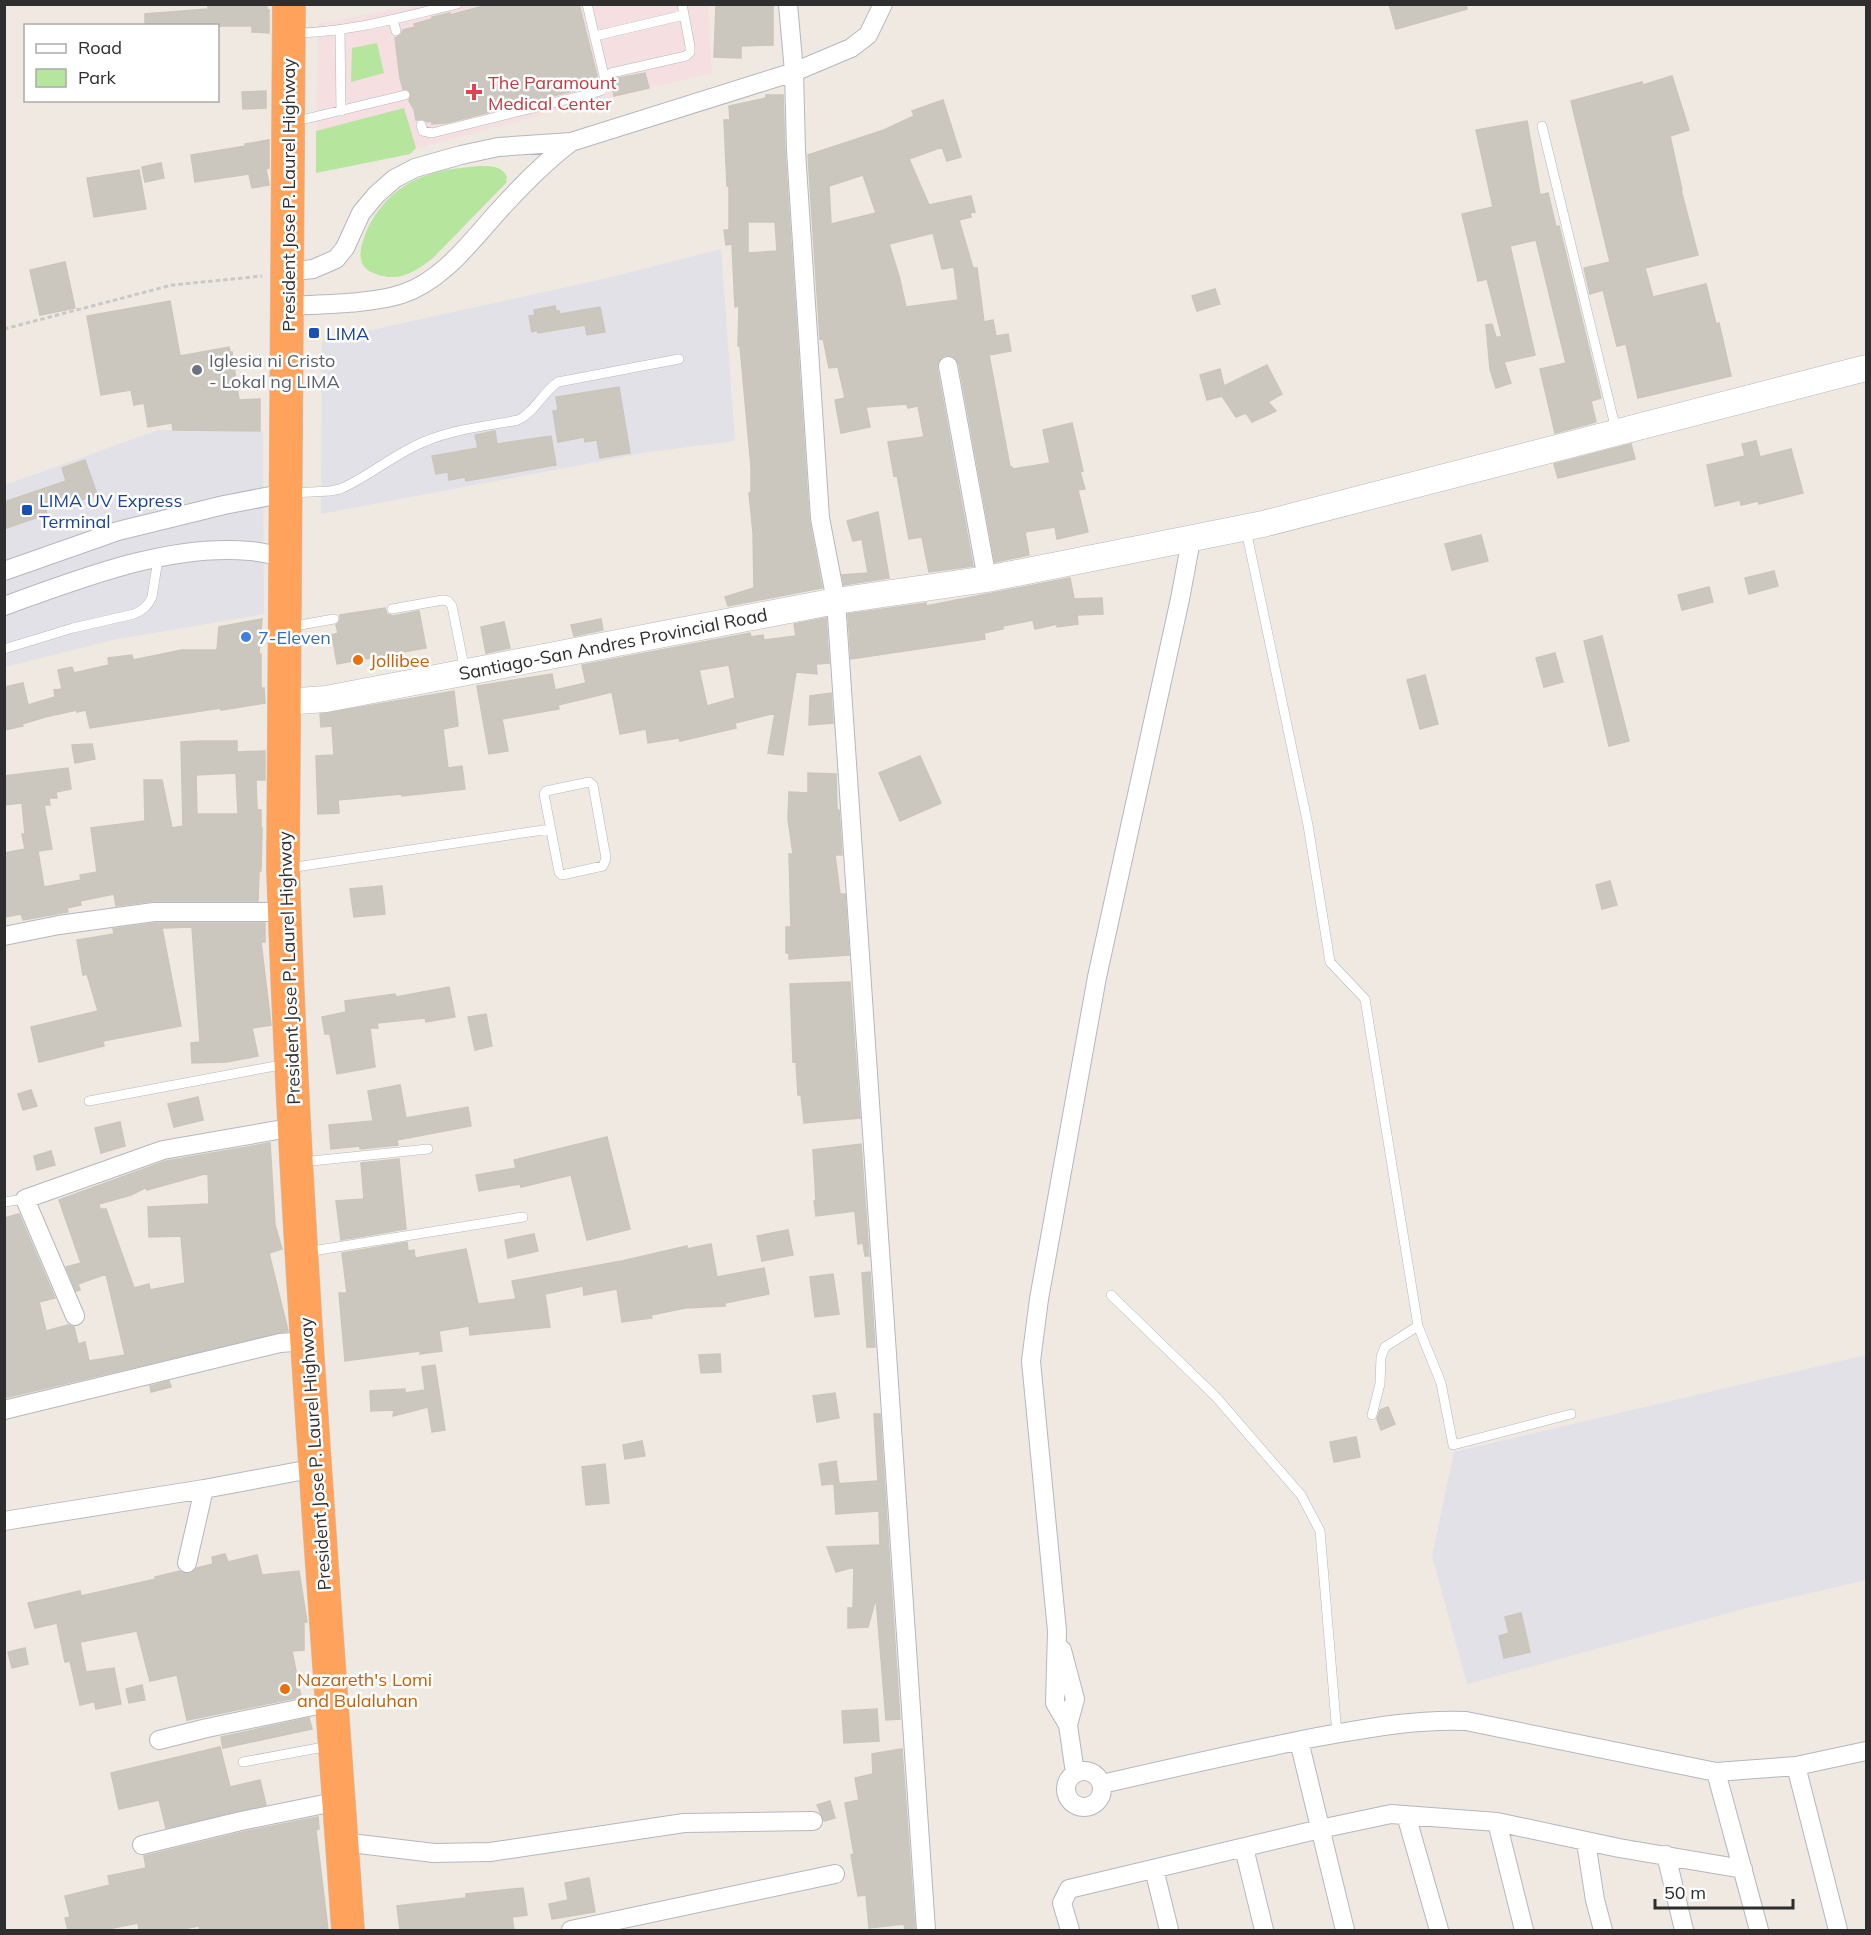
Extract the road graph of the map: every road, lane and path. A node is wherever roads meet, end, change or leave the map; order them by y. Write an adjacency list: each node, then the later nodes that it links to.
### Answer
1 (457, 4): 8 (lane)
2 (587, 4): 11 (lane)
3 (682, 4): 6 (lane)
4 (788, 4): 12 (street)
5 (883, 4): 12 (street)
6 (684, 15): 11 (lane); 13 (lane)
7 (289, 19): 9 (lane); 16 (highway, President Jose P. Laurel Highway)
8 (393, 19): 9 (lane); 10 (lane)
9 (340, 30): 15 (lane)
10 (396, 31)
11 (595, 36): 13 (lane)
12 (794, 72): 19 (street); 34 (street)
13 (605, 80): 17 (lane)
14 (405, 95): 15 (lane)
15 (341, 111): 16 (lane)
16 (288, 122): 20 (highway, President Jose P. Laurel Highway)
17 (421, 125)
18 (1542, 126): 26 (lane)
19 (571, 142): 20 (street); 21 (street)
20 (288, 272): 21 (highway, President Jose P. Laurel Highway); 22 (path)
21 (288, 306): 27 (highway, President Jose P. Laurel Highway)
22 (4, 329)
23 (679, 359): 27 (lane)
24 (948, 366): 33 (street)
25 (1866, 368): 26 (street, Santiago-San Andres Provincial Road)
26 (1616, 433): 28 (street, Santiago-San Andres Provincial Road)
27 (286, 493): 31 (highway, President Jose P. Laurel Highway); 32 (street)
28 (1246, 527): 29 (street, Santiago-San Andres Provincial Road); 57 (lane)
29 (1191, 540): 33 (street, Santiago-San Andres Provincial Road); 75 (street)
30 (158, 558): 31 (street); 35 (street); 39 (lane)
31 (286, 558): 38 (highway, President Jose P. Laurel Highway)
32 (4, 572)
33 (987, 579): 34 (street, Santiago-San Andres Provincial Road)
34 (836, 601): 40 (street, Santiago-San Andres Provincial Road); 92 (street)
35 (4, 606)
36 (392, 609): 40 (lane)
37 (334, 619): 38 (lane)
38 (286, 628): 41 (highway, President Jose P. Laurel Highway)
39 (4, 649)
40 (465, 673): 41 (street, Santiago-San Andres Provincial Road)
41 (284, 702): 43 (highway, President Jose P. Laurel Highway)
42 (550, 829): 42 (lane); 43 (lane)
43 (283, 869): 44 (highway, President Jose P. Laurel Highway)
44 (285, 912): 45 (street); 46 (highway, President Jose P. Laurel Highway)
45 (4, 936)
46 (291, 1063): 47 (lane); 48 (highway, President Jose P. Laurel Highway)
47 (89, 1101)
48 (295, 1127): 50 (highway, President Jose P. Laurel Highway); 51 (street)
49 (428, 1149): 50 (lane)
50 (297, 1162): 54 (highway, President Jose P. Laurel Highway)
51 (25, 1199): 52 (lane); 56 (street)
52 (4, 1202)
53 (523, 1217): 54 (lane)
54 (302, 1252): 58 (highway, President Jose P. Laurel Highway)
55 (1111, 1295): 67 (lane)
56 (75, 1316)
57 (1418, 1326): 60 (lane); 61 (lane)
58 (307, 1341): 59 (street); 62 (highway, President Jose P. Laurel Highway)
59 (4, 1410)
60 (1571, 1414)
61 (1372, 1415)
62 (316, 1468): 63 (street); 66 (highway, President Jose P. Laurel Highway)
63 (204, 1489): 64 (street); 65 (street)
64 (4, 1521)
65 (187, 1563)
66 (332, 1702): 68 (street); 70 (highway, President Jose P. Laurel Highway)
67 (1338, 1734): 69 (street); 74 (street)
68 (159, 1740)
69 (1299, 1741): 76 (street); 81 (street)
70 (335, 1745): 72 (lane); 77 (highway, President Jose P. Laurel Highway)
71 (1866, 1751): 73 (street)
72 (243, 1762)
73 (1796, 1766): 74 (street); 102 (street)
74 (1716, 1772): 88 (street)
75 (1075, 1773): 76 (street); 76 (street)
76 (1102, 1784)
77 (339, 1801): 82 (highway, President Jose P. Laurel Highway); 84 (street)
78 (1406, 1815): 80 (street); 81 (street); 97 (street)
79 (813, 1821): 82 (street)
80 (1497, 1822): 83 (street); 98 (street)
81 (1320, 1829): 85 (street); 96 (street)
82 (342, 1842): 90 (highway, President Jose P. Laurel Highway)
83 (1586, 1842): 86 (street); 99 (street)
84 (142, 1845)
85 (1244, 1848): 87 (street); 95 (street)
86 (1666, 1855): 88 (street); 100 (street)
87 (1154, 1869): 93 (street); 94 (street)
88 (1743, 1869): 101 (street)
89 (835, 1874): 91 (street)
90 (348, 1930)
91 (571, 1930)
92 (926, 1930)
93 (1070, 1930)
94 (1169, 1930)
95 (1264, 1930)
96 (1345, 1930)
97 (1439, 1930)
98 (1524, 1930)
99 (1603, 1930)
100 (1684, 1930)
101 (1759, 1930)
102 (1838, 1930)

